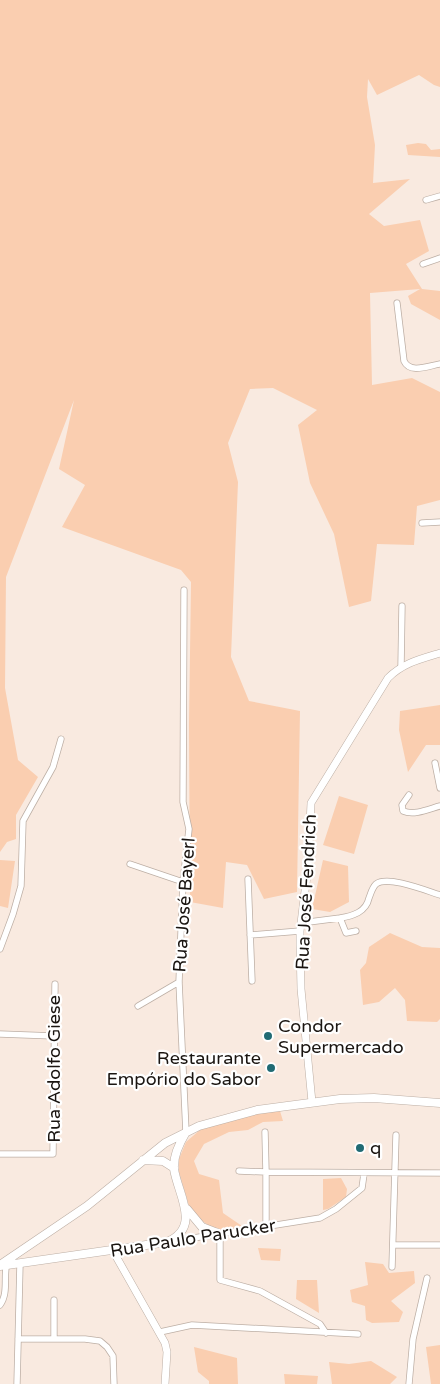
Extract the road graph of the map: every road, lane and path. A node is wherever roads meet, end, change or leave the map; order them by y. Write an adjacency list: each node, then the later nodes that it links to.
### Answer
1 (440, 196): 2 (street)
2 (426, 200)
3 (440, 258): 4 (street)
4 (423, 264)
5 (397, 303): 6 (street)
6 (440, 364)
7 (440, 522): 8 (street)
8 (422, 523)
9 (184, 590): 20 (street, Rua José Bayerl)
10 (402, 606): 12 (street)
11 (440, 653): 12 (street)
12 (401, 666): 23 (street, Rua José Fendrich)
13 (61, 739): 26 (street)
14 (435, 763): 15 (street)
15 (440, 788)
16 (409, 795): 17 (street)
17 (440, 806)
18 (130, 864): 20 (street)
19 (248, 879): 25 (street)
20 (183, 882): 28 (street, Rua José Bayerl)
21 (440, 896): 22 (street)
22 (340, 918): 23 (street); 24 (street)
23 (300, 927): 25 (street); 33 (street, Rua José Fendrich)
24 (356, 931)
25 (250, 935): 27 (street)
26 (0, 949)
27 (252, 981)
28 (179, 982): 30 (street); 35 (street, Rua José Bayerl)
29 (55, 984): 32 (street, Rua Adolfo Giese)
30 (138, 1006)
31 (0, 1034): 32 (street)
32 (54, 1036): 38 (street, Rua Adolfo Giese)
33 (312, 1102): 34 (main road); 35 (main road)
34 (440, 1103)
35 (186, 1132): 39 (main road); 40 (main road)
36 (265, 1132): 42 (street)
37 (396, 1135): 43 (street)
38 (0, 1154)
39 (143, 1160): 40 (main road); 53 (main road)
40 (174, 1168): 46 (main road)
41 (239, 1171): 42 (street)
42 (266, 1172): 45 (street); 47 (street)
43 (395, 1173): 44 (street); 45 (street); 50 (street)
44 (440, 1173)
45 (364, 1174): 47 (street, Rua Paulo Parucker)
46 (185, 1207): 48 (main road); 49 (main road)
47 (266, 1227): 48 (street, Rua Paulo Parucker)
48 (220, 1234): 49 (street, Rua Paulo Parucker); 61 (street)
49 (168, 1242): 52 (main road, Rua Paulo Parucker)
50 (393, 1245): 51 (street); 56 (street)
51 (440, 1246)
52 (113, 1251): 54 (main road, Rua Paulo Parucker); 60 (street)
53 (16, 1253): 54 (main road); 55 (main road)
54 (20, 1264): 55 (main road, Rua Paulo Parucker); 63 (street)
55 (3, 1267): 59 (street)
56 (392, 1267)
57 (427, 1278): 68 (street)
58 (54, 1300): 64 (street)
59 (0, 1305)
60 (160, 1332): 61 (street); 67 (street)
61 (326, 1333): 62 (street)
62 (358, 1334)
63 (18, 1339): 64 (street); 65 (street)
64 (54, 1339): 66 (street)
65 (17, 1384)
66 (114, 1384)
67 (165, 1384)
68 (408, 1384)

